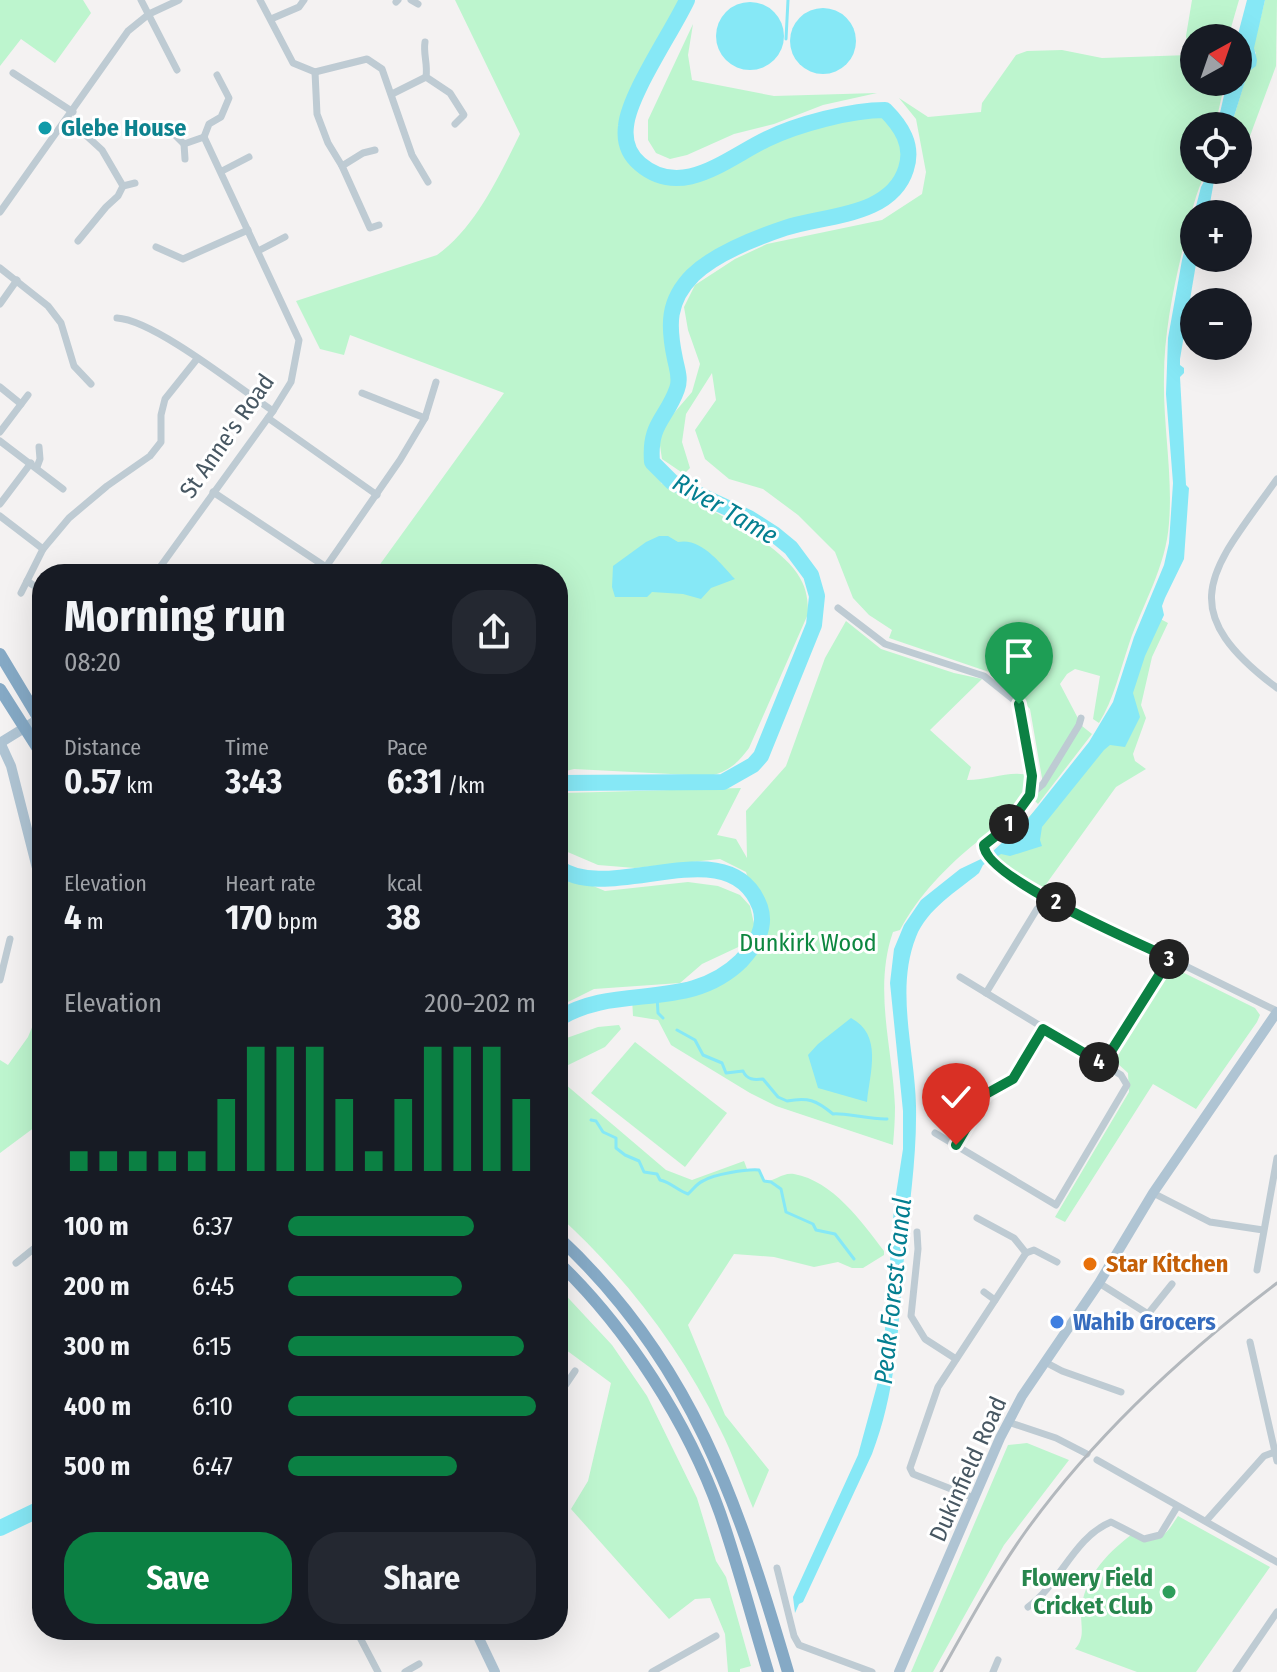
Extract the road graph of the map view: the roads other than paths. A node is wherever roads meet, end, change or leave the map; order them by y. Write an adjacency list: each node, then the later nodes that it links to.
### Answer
1 (141, 0): 5 (street)
2 (179, 0): 5 (street)
3 (260, 0): 6 (street)
4 (304, 0): 6 (street)
5 (149, 14): 10 (street); 17 (street)
6 (271, 19): 11 (street)
7 (425, 42): 9 (street)
8 (412, 50): 9 (street)
9 (423, 52): 14 (street)
10 (177, 70)
11 (315, 72): 15 (street); 26 (street)
12 (13, 73): 17 (street)
13 (217, 75): 21 (street)
14 (426, 77): 15 (street); 18 (street)
15 (392, 94): 28 (street)
16 (475, 114): 18 (street)
17 (70, 115): 30 (street); 31 (street)
18 (464, 115): 19 (street)
19 (455, 124)
20 (174, 134): 22 (street)
21 (204, 137): 22 (street); 27 (street, St Anne's Road)
22 (184, 144): 25 (street)
23 (375, 150): 26 (street)
24 (249, 157): 27 (street)
25 (185, 159)
26 (342, 166): 33 (street)
27 (222, 171): 34 (street, St Anne's Road)
28 (428, 182)
29 (135, 183): 30 (street)
30 (123, 186): 37 (street)
31 (0, 212)
32 (379, 225): 33 (street)
33 (370, 228): 36 (street)
34 (248, 230): 38 (street); 39 (street, St Anne's Road)
35 (285, 237): 39 (street)
36 (371, 239)
37 (78, 241)
38 (156, 247)
39 (258, 251): 51 (street, St Anne's Road)
40 (0, 268): 41 (street)
41 (17, 280): 42 (street); 46 (street)
42 (0, 304)
43 (117, 318): 44 (street)
44 (197, 359): 51 (street); 63 (street)
45 (436, 382): 52 (street)
46 (91, 384)
47 (0, 387): 50 (street)
48 (362, 393): 52 (street)
49 (28, 395): 50 (street)
50 (21, 404): 53 (street)
51 (271, 415): 59 (street, St Anne's Road); 60 (street)
52 (425, 418): 60 (street)
53 (0, 432)
54 (1, 442): 56 (street)
55 (39, 447): 56 (street)
56 (34, 465): 58 (street); 61 (street)
57 (1277, 479): 74 (street)
58 (63, 489)
59 (213, 492): 65 (street, St Anne's Road); 66 (street)
60 (377, 495): 67 (street)
61 (0, 504)
62 (0, 516): 63 (street)
63 (43, 549): 64 (street)
64 (36, 564)
65 (162, 564)
66 (313, 564)
67 (328, 564)
68 (32, 571): 69 (street)
69 (27, 581): 70 (street); 71 (street)
70 (32, 584)
71 (21, 593)
72 (838, 608): 81 (street)
73 (0, 654): 76 (highway)
74 (1277, 688)
75 (0, 689): 79 (highway)
76 (32, 707)
77 (1081, 718): 81 (street)
78 (32, 724): 80 (main road)
79 (32, 739)
80 (0, 742): 82 (main road)
81 (1030, 795): 85 (street)
82 (32, 849)
83 (1037, 909): 88 (street)
84 (10, 939): 87 (street)
85 (1170, 958): 89 (street); 91 (street)
86 (960, 977): 88 (street)
87 (0, 980)
88 (986, 993): 90 (street)
89 (1277, 1012): 95 (main road, Dukinfield Road)
90 (1043, 1029): 91 (street); 93 (street)
91 (1103, 1064): 93 (street)
92 (935, 1133): 93 (street)
93 (956, 1145)
94 (1277, 1158): 97 (street)
95 (1153, 1193): 97 (street); 108 (main road, Dukinfield Road)
96 (977, 1218): 103 (street)
97 (1263, 1230): 106 (street)
98 (917, 1232): 100 (street)
99 (568, 1247): 140 (highway)
100 (918, 1249): 102 (street); 113 (street)
101 (32, 1250): 105 (street)
102 (929, 1250)
103 (1026, 1253): 104 (street); 111 (street)
104 (1057, 1262)
105 (16, 1263)
106 (1257, 1270)
107 (568, 1273): 139 (highway)
108 (1099, 1283): 109 (street); 114 (main road, Dukinfield Road)
109 (1172, 1284)
110 (984, 1292): 111 (street)
111 (995, 1300): 113 (street)
112 (1250, 1342): 119 (street)
113 (956, 1359): 123 (street)
114 (1045, 1362): 117 (street); 118 (main road, Dukinfield Road)
115 (575, 1371): 116 (street)
116 (568, 1381)
117 (1121, 1392)
118 (1008, 1422): 120 (street); 123 (main road, Dukinfield Road)
119 (1276, 1451): 122 (street); 125 (street)
120 (1087, 1454)
121 (1097, 1460): 124 (street)
122 (1277, 1461)
123 (974, 1498): 142 (main road, Dukinfield Road)
124 (1177, 1507): 125 (street); 128 (street)
125 (1206, 1521): 126 (street)
126 (1277, 1562)
127 (777, 1568): 141 (street)
128 (1028, 1607)
129 (1277, 1612): 144 (street)
130 (716, 1636): 138 (street)
131 (361, 1640): 135 (street)
132 (480, 1640): 137 (main road)
133 (998, 1660): 143 (street)
134 (419, 1664): 136 (street)
135 (378, 1672)
136 (405, 1672)
137 (495, 1672)
138 (652, 1672)
139 (768, 1672)
140 (788, 1672)
141 (872, 1672)
142 (899, 1672)
143 (993, 1672)
144 (1236, 1672)

